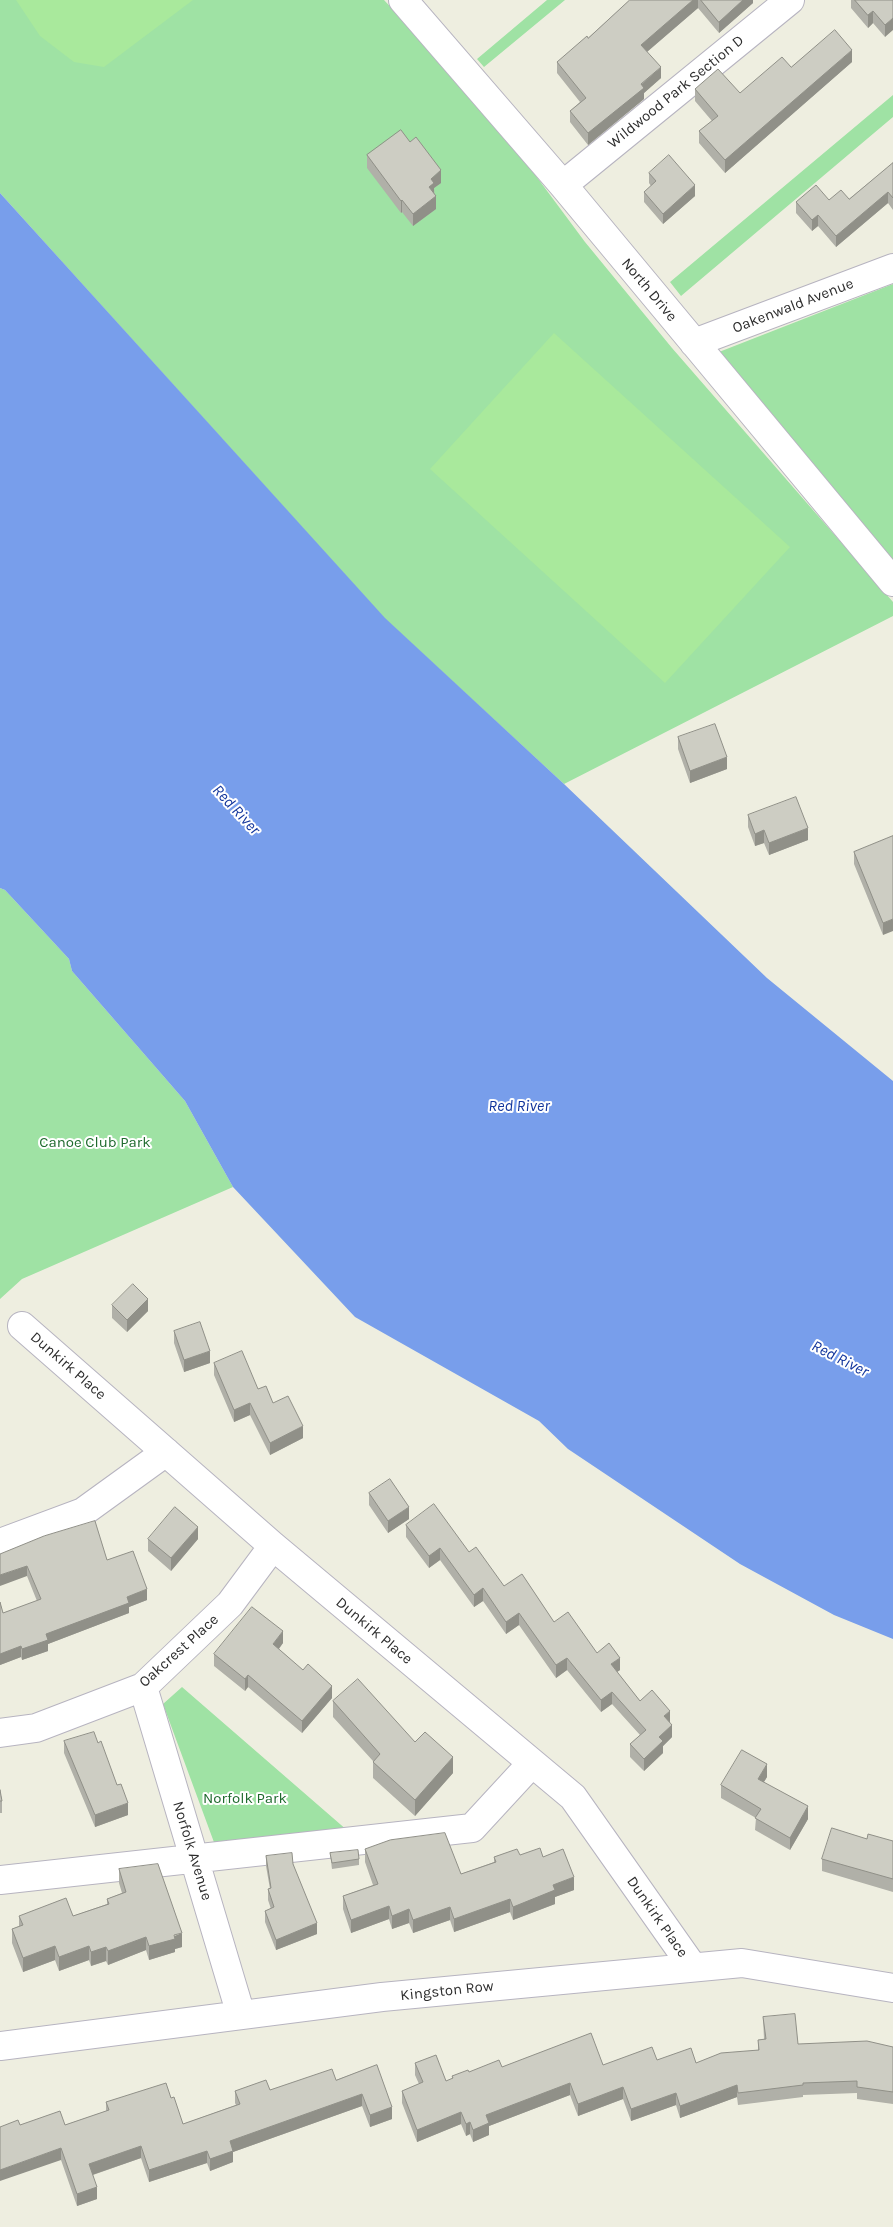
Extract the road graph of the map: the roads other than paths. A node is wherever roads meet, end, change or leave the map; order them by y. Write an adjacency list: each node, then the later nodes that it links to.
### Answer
1 (403, 0): 3 (street, North Drive)
2 (790, 0): 3 (street, Wildwood Park Section D)
3 (563, 185): 5 (street, North Drive)
4 (893, 268): 5 (street, Oakenwald Avenue)
5 (694, 344): 6 (street, North Drive)
6 (893, 582)
7 (22, 1326): 8 (street, Dunkirk Place)
8 (166, 1452): 9 (street); 10 (street, Dunkirk Place)
9 (0, 1543)
10 (273, 1546): 11 (street, Oakcrest Place); 13 (street, Dunkirk Place)
11 (143, 1687): 12 (street, Oakcrest Place); 14 (street, Norfolk Avenue)
12 (0, 1732)
13 (532, 1763): 14 (street); 16 (street, Dunkirk Place)
14 (194, 1858): 15 (street); 18 (street, Norfolk Avenue)
15 (0, 1880)
16 (692, 1966): 17 (street, Kingston Row); 18 (street, Kingston Row)
17 (893, 1988)
18 (241, 2015): 19 (street, Kingston Row)
19 (0, 2046)

